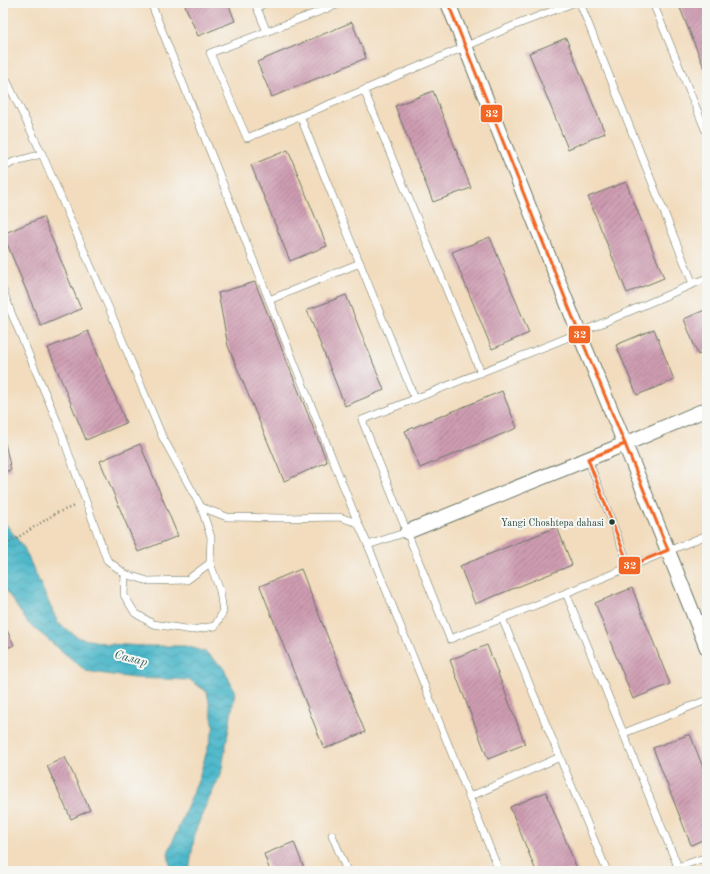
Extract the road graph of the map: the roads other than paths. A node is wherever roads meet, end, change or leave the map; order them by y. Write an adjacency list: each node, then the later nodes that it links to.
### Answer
1 (151, 3): 23 (lane)
2 (266, 3): 8 (lane)
3 (342, 3): 9 (lane)
4 (448, 3): 11 (street)
5 (573, 3): 11 (lane)
6 (580, 3): 21 (lane)
7 (653, 3): 15 (lane)
8 (256, 5): 10 (lane)
9 (332, 5): 10 (lane)
10 (267, 32): 14 (lane)
11 (465, 46): 13 (lane); 24 (street)
12 (3, 73): 17 (lane)
13 (364, 90): 14 (lane); 25 (lane)
14 (300, 116): 19 (lane)
15 (705, 123): 16 (lane)
16 (707, 134)
17 (42, 154): 18 (lane); 30 (lane)
18 (3, 168)
19 (360, 263): 23 (lane); 26 (lane)
20 (707, 278): 21 (lane)
21 (694, 284): 24 (lane)
22 (3, 290): 38 (lane)
23 (270, 300): 31 (lane)
24 (579, 333): 25 (lane); 28 (street)
25 (480, 372): 26 (lane)
26 (415, 399): 32 (lane)
27 (707, 409): 28 (street)
28 (625, 444): 29 (street); 35 (street)
29 (588, 459): 32 (street); 37 (lane)
30 (201, 507): 31 (lane); 36 (lane)
31 (358, 523): 34 (lane)
32 (407, 532): 34 (lane); 40 (lane)
33 (707, 535): 35 (lane)
34 (368, 545): 45 (lane)
35 (668, 550): 37 (lane); 41 (street)
36 (210, 563): 38 (lane); 38 (lane)
37 (630, 566): 39 (lane)
38 (126, 574)
39 (566, 593): 40 (lane); 43 (lane)
40 (502, 618): 44 (lane)
41 (707, 648)
42 (707, 700): 43 (lane)
43 (624, 733): 48 (lane)
44 (560, 757): 45 (lane); 51 (lane)
45 (469, 797): 50 (lane)
46 (332, 835): 49 (lane)
47 (707, 857): 48 (lane)
48 (678, 867): 52 (lane)
49 (347, 871)
50 (499, 871)
51 (607, 871)
52 (669, 871)

